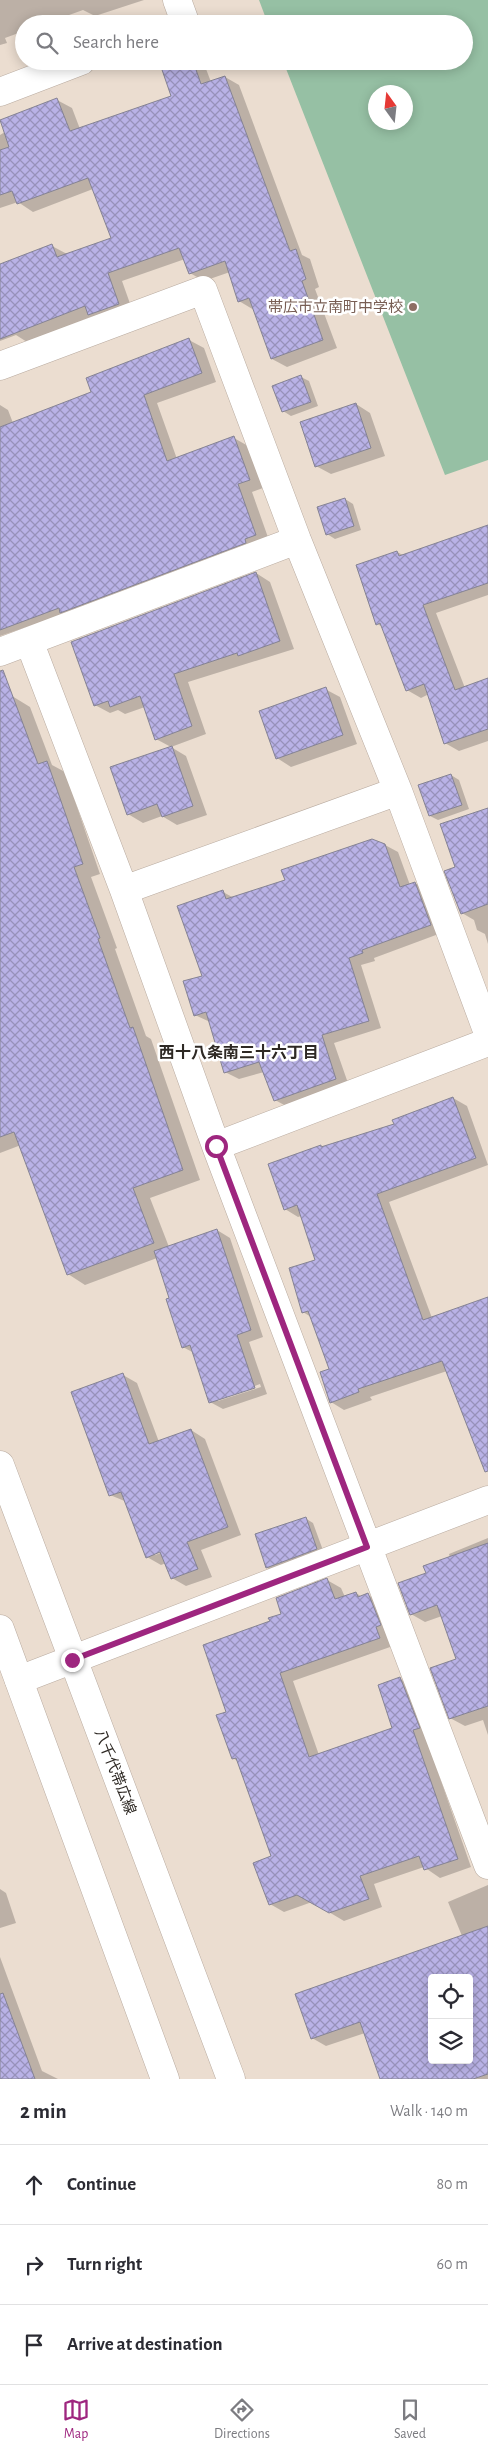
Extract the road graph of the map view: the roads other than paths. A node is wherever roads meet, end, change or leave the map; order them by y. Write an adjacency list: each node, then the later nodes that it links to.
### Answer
1 (177, 0): 2 (street)
2 (182, 15)
3 (57, 70): 4 (street)
4 (0, 92)
5 (0, 366): 6 (street)
6 (297, 540): 7 (street); 9 (street)
7 (29, 641): 8 (street); 10 (street)
8 (0, 652)
9 (398, 791): 10 (street); 11 (street)
10 (124, 890): 13 (street)
11 (488, 1034)
12 (488, 1042): 13 (street)
13 (216, 1146): 16 (street)
14 (0, 1465): 18 (street, 八千代帯広線)
15 (488, 1500): 16 (street)
16 (367, 1547): 18 (street); 20 (street)
17 (0, 1630): 19 (street)
18 (72, 1660): 19 (street); 22 (street, 八千代帯広線)
19 (19, 1680): 21 (street)
20 (488, 1866)
21 (165, 2079)
22 (231, 2079)

